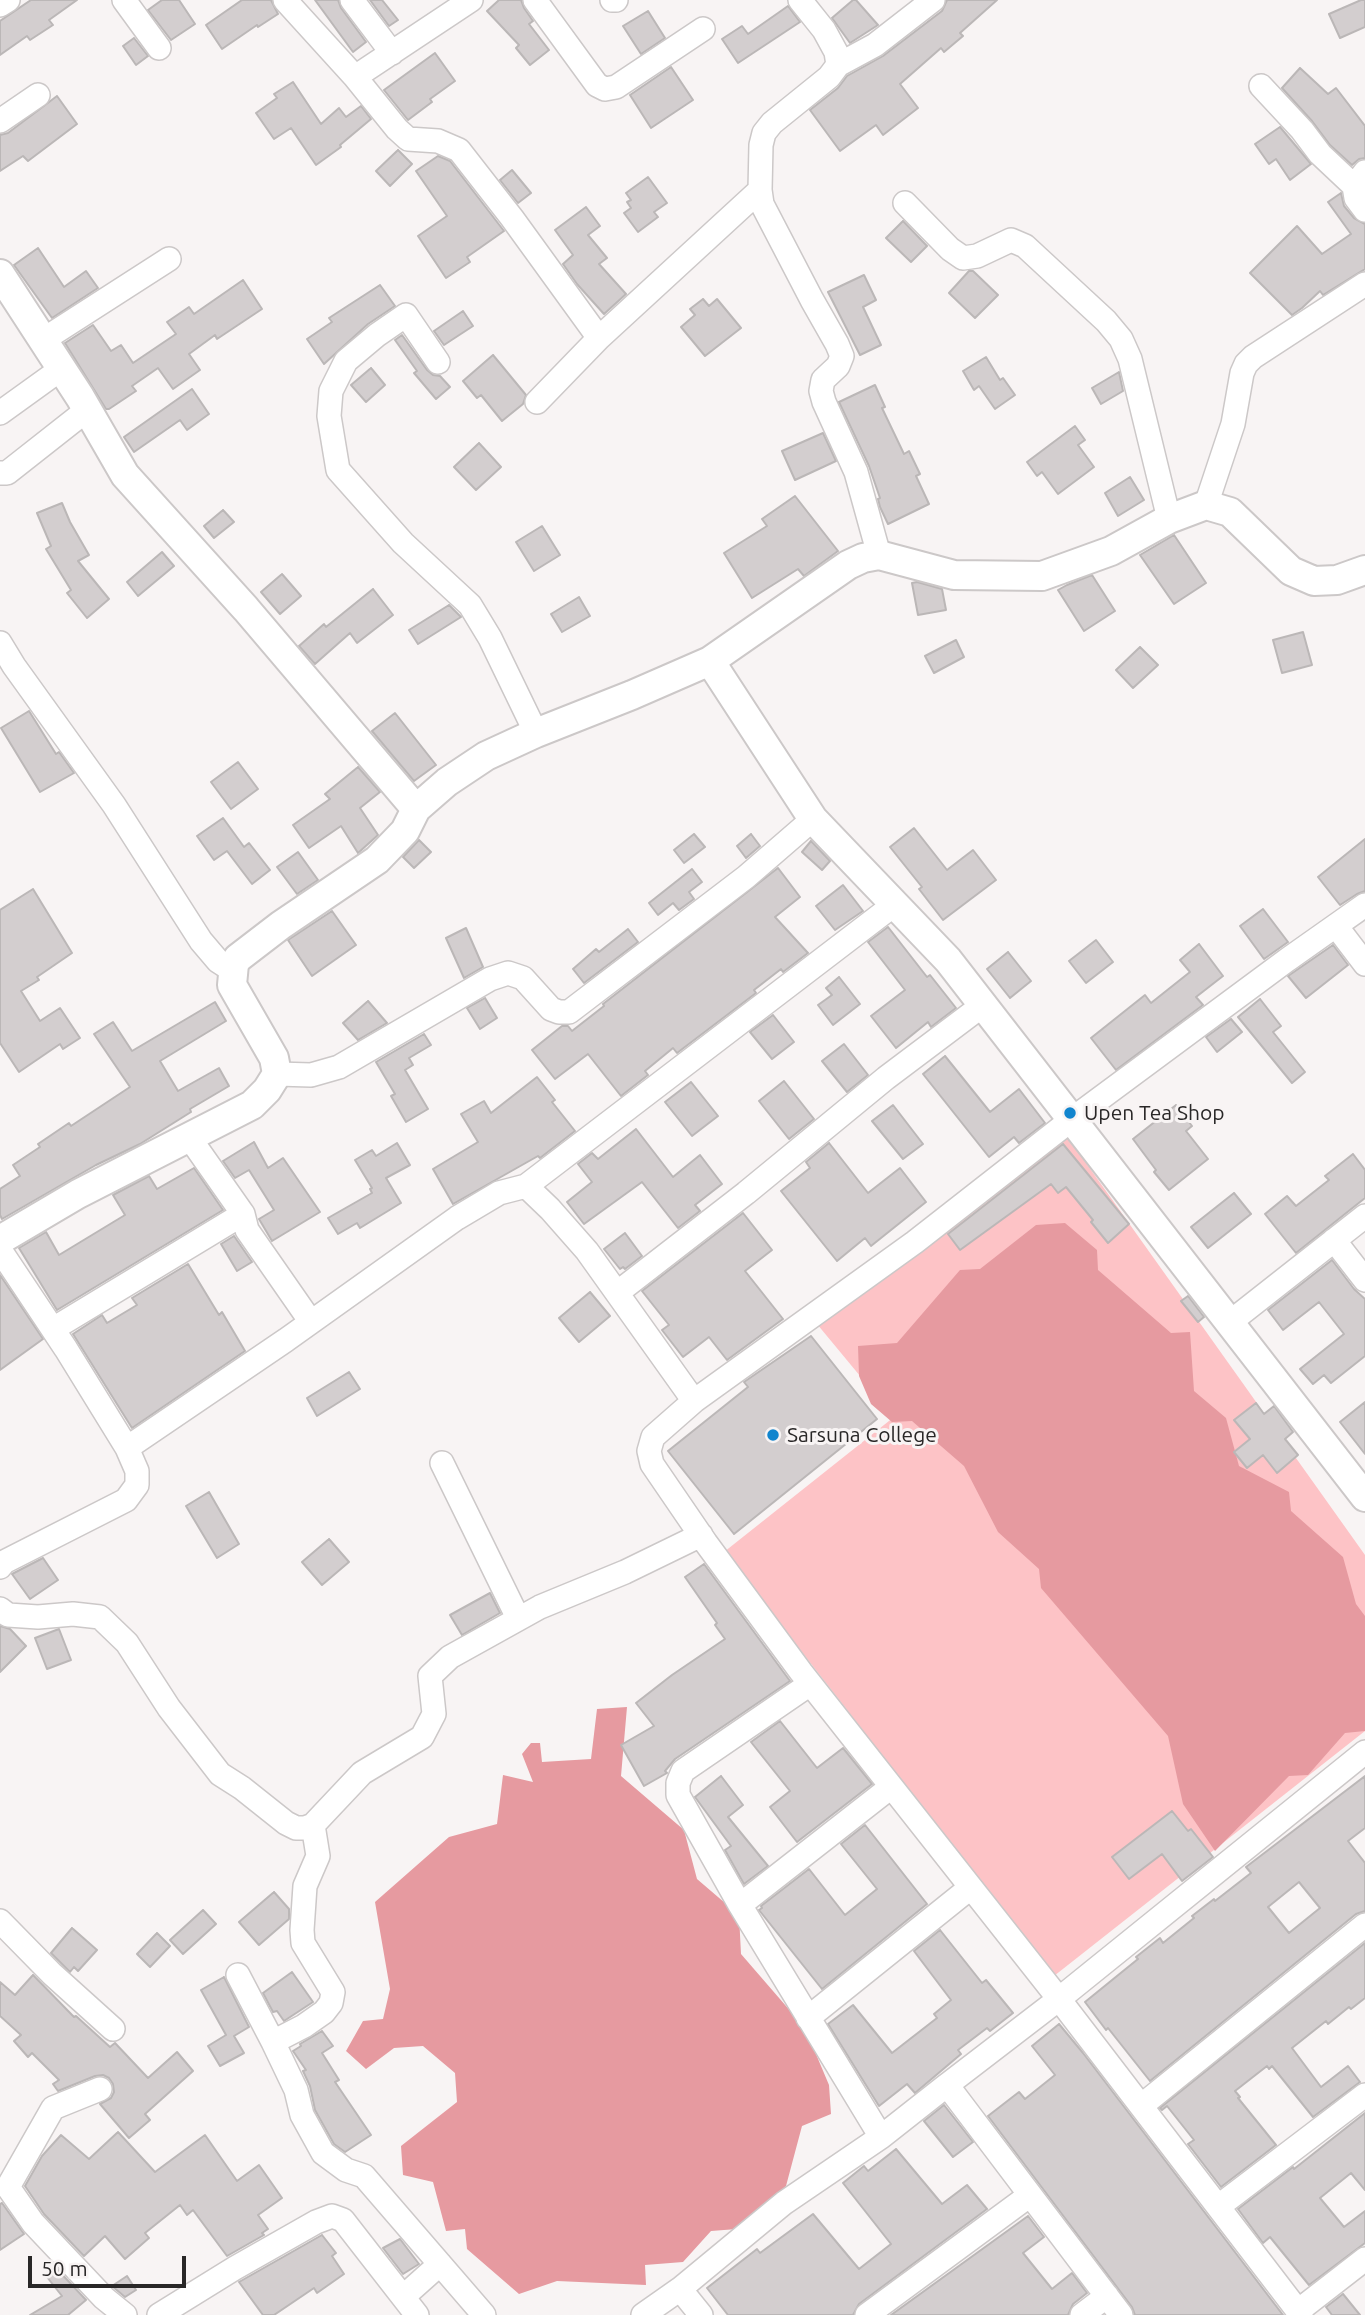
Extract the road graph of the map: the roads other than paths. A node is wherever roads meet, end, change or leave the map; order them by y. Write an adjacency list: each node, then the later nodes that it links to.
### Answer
1 (8, 0): 9 (street)
2 (124, 0): 11 (street)
3 (285, 0): 14 (street)
4 (352, 0): 12 (street)
5 (471, 0): 12 (street)
6 (535, 0): 10 (street)
7 (800, 0): 13 (street)
8 (933, 0): 13 (street)
9 (0, 5)
10 (703, 29)
11 (159, 48)
12 (392, 52): 14 (street)
13 (838, 65): 19 (street)
14 (355, 77): 25 (street)
15 (1261, 86): 18 (street)
16 (38, 95): 17 (street)
17 (0, 121)
18 (1360, 179): 21 (street)
19 (760, 191): 25 (street); 35 (street)
20 (905, 203): 34 (street)
21 (1365, 210)
22 (169, 259): 26 (street)
23 (0, 274): 26 (street)
24 (1365, 284): 33 (street)
25 (600, 338): 29 (street)
26 (43, 340): 28 (street)
27 (438, 362): 39 (street)
28 (61, 369): 30 (street); 31 (street)
29 (537, 402)
30 (87, 410): 32 (street); 40 (street)
31 (0, 413)
32 (0, 473)
33 (1206, 505): 34 (street); 36 (street)
34 (1169, 519): 35 (street)
35 (879, 555): 38 (street)
36 (1365, 570)
37 (0, 643): 46 (street)
38 (710, 661): 39 (street); 41 (street)
39 (536, 733): 40 (street)
40 (416, 809): 46 (street)
41 (813, 819): 42 (street); 48 (street)
42 (895, 904): 47 (street); 51 (street)
43 (1365, 905): 44 (street)
44 (1336, 926): 45 (street); 49 (street)
45 (1365, 964)
46 (232, 970): 48 (street)
47 (983, 1005): 49 (street); 58 (street)
48 (277, 1074): 50 (street)
49 (1071, 1120): 60 (street); 62 (street)
50 (188, 1137): 52 (street); 54 (street)
51 (526, 1186): 58 (street); 59 (street)
52 (243, 1214): 59 (street); 61 (street)
53 (1365, 1216): 55 (street)
54 (0, 1240)
55 (1334, 1240): 57 (street); 60 (street)
56 (0, 1250): 61 (street)
57 (1365, 1280)
58 (617, 1293): 62 (street)
59 (311, 1322): 63 (street)
60 (1229, 1323): 65 (street)
61 (53, 1329): 63 (street)
62 (694, 1401): 66 (street)
63 (127, 1448): 67 (street)
64 (442, 1463): 69 (street)
65 (1365, 1497)
66 (701, 1535): 69 (street); 70 (street)
67 (1, 1560)
68 (0, 1609): 73 (street)
69 (518, 1618): 73 (street)
70 (810, 1684): 72 (street); 75 (street)
71 (1365, 1752): 79 (street)
72 (891, 1787): 74 (street); 75 (street)
73 (313, 1825): 82 (street)
74 (970, 1888): 79 (street); 80 (street)
75 (740, 1905): 80 (street)
76 (0, 1921): 81 (street)
77 (1365, 1925): 86 (street)
78 (238, 1975): 82 (street)
79 (1059, 1999): 83 (street); 86 (street)
80 (808, 2018): 87 (street)
81 (113, 2029)
82 (274, 2042): 92 (street)
83 (947, 2085): 87 (street); 89 (street)
84 (100, 2089): 88 (street)
85 (1365, 2095): 90 (street)
86 (1140, 2106): 90 (street)
87 (881, 2137): 93 (street)
88 (4, 2190): 97 (street)
89 (1030, 2195): 94 (street); 102 (street)
90 (1219, 2206): 96 (street)
91 (1365, 2259): 96 (street)
92 (440, 2264): 95 (street); 99 (street)
93 (680, 2289): 100 (street); 101 (street)
94 (1107, 2296): 103 (street); 104 (street)
95 (410, 2306): 98 (street)
96 (1300, 2313)
97 (125, 2315)
98 (159, 2315)
99 (484, 2315)
100 (643, 2315)
101 (701, 2315)
102 (867, 2315)
103 (1082, 2315)
104 (1121, 2315)

